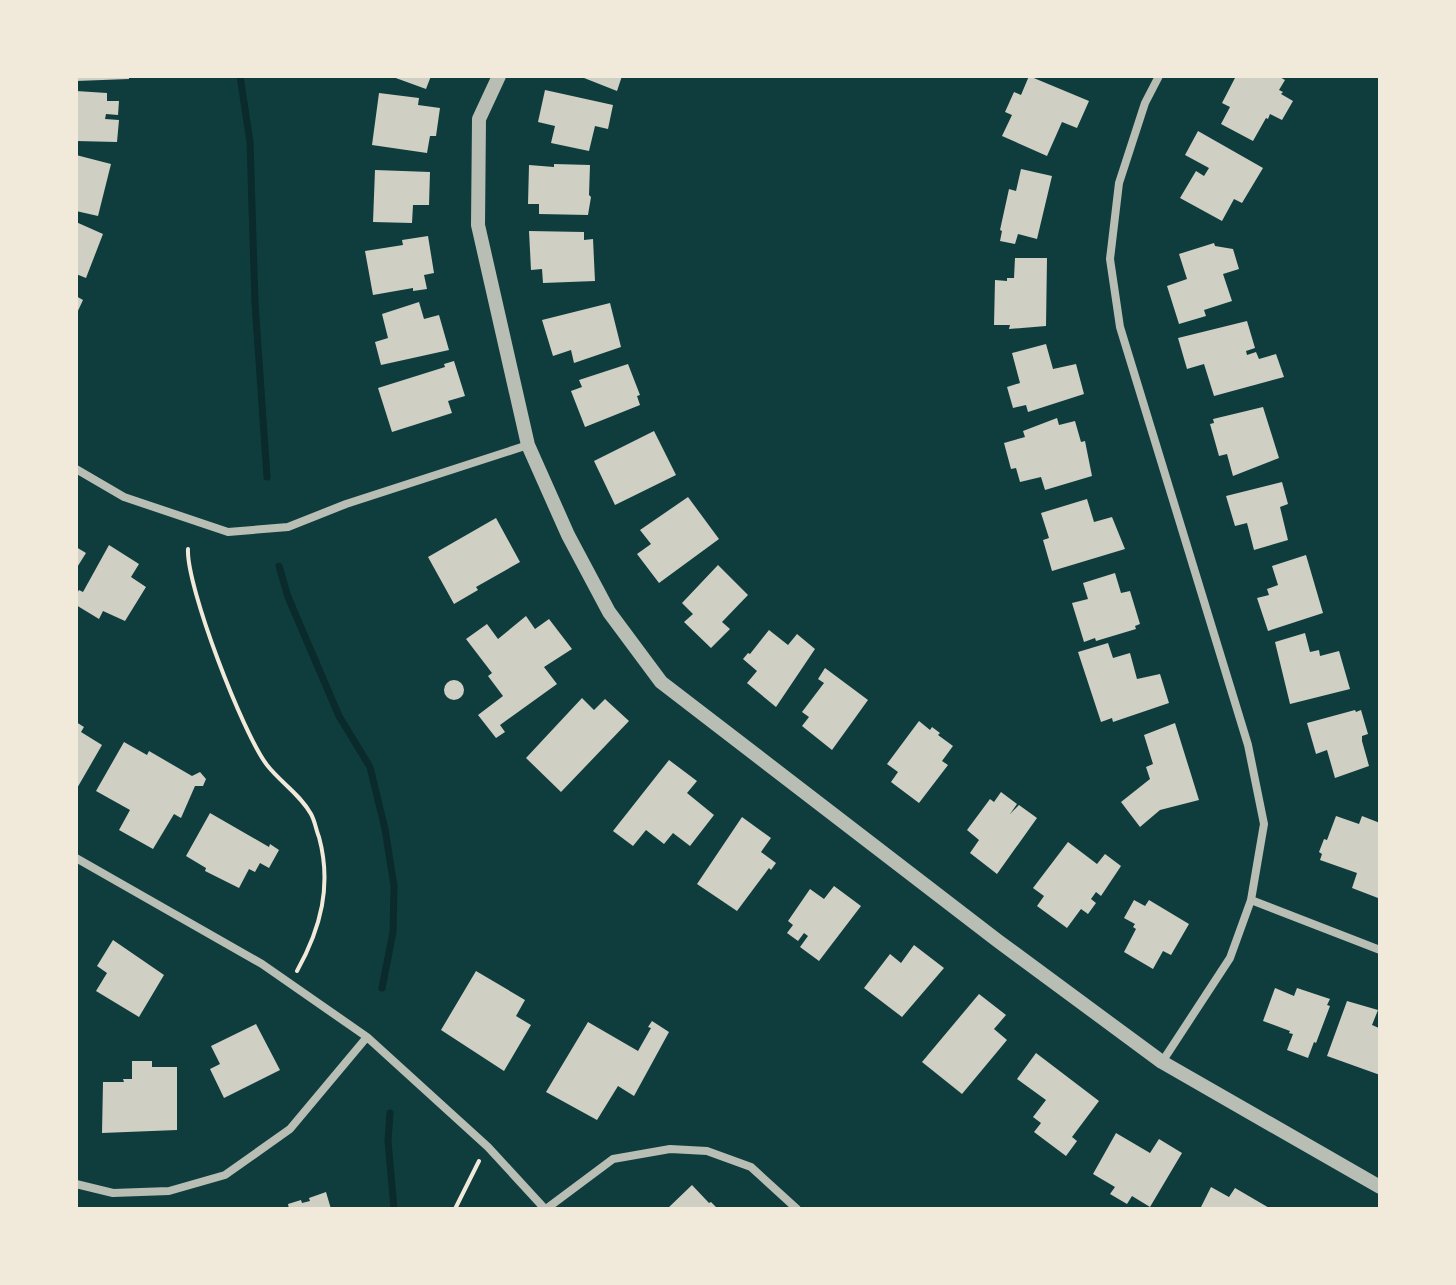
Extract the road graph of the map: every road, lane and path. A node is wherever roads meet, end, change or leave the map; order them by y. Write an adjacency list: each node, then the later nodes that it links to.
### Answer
1 (499, 76): 3 (street)
2 (1159, 76): 7 (street)
3 (528, 445): 4 (street); 11 (street)
4 (76, 469)
5 (188, 549): 9 (path)
6 (76, 858): 9 (street)
7 (1251, 900): 8 (street); 11 (street)
8 (1380, 950)
9 (289, 983): 10 (street)
10 (367, 1037): 12 (street); 13 (street)
11 (1162, 1062): 14 (street)
12 (488, 1147): 15 (path); 16 (street)
13 (76, 1184)
14 (1380, 1187)
15 (455, 1209)
16 (546, 1209): 17 (street)
17 (797, 1209)

